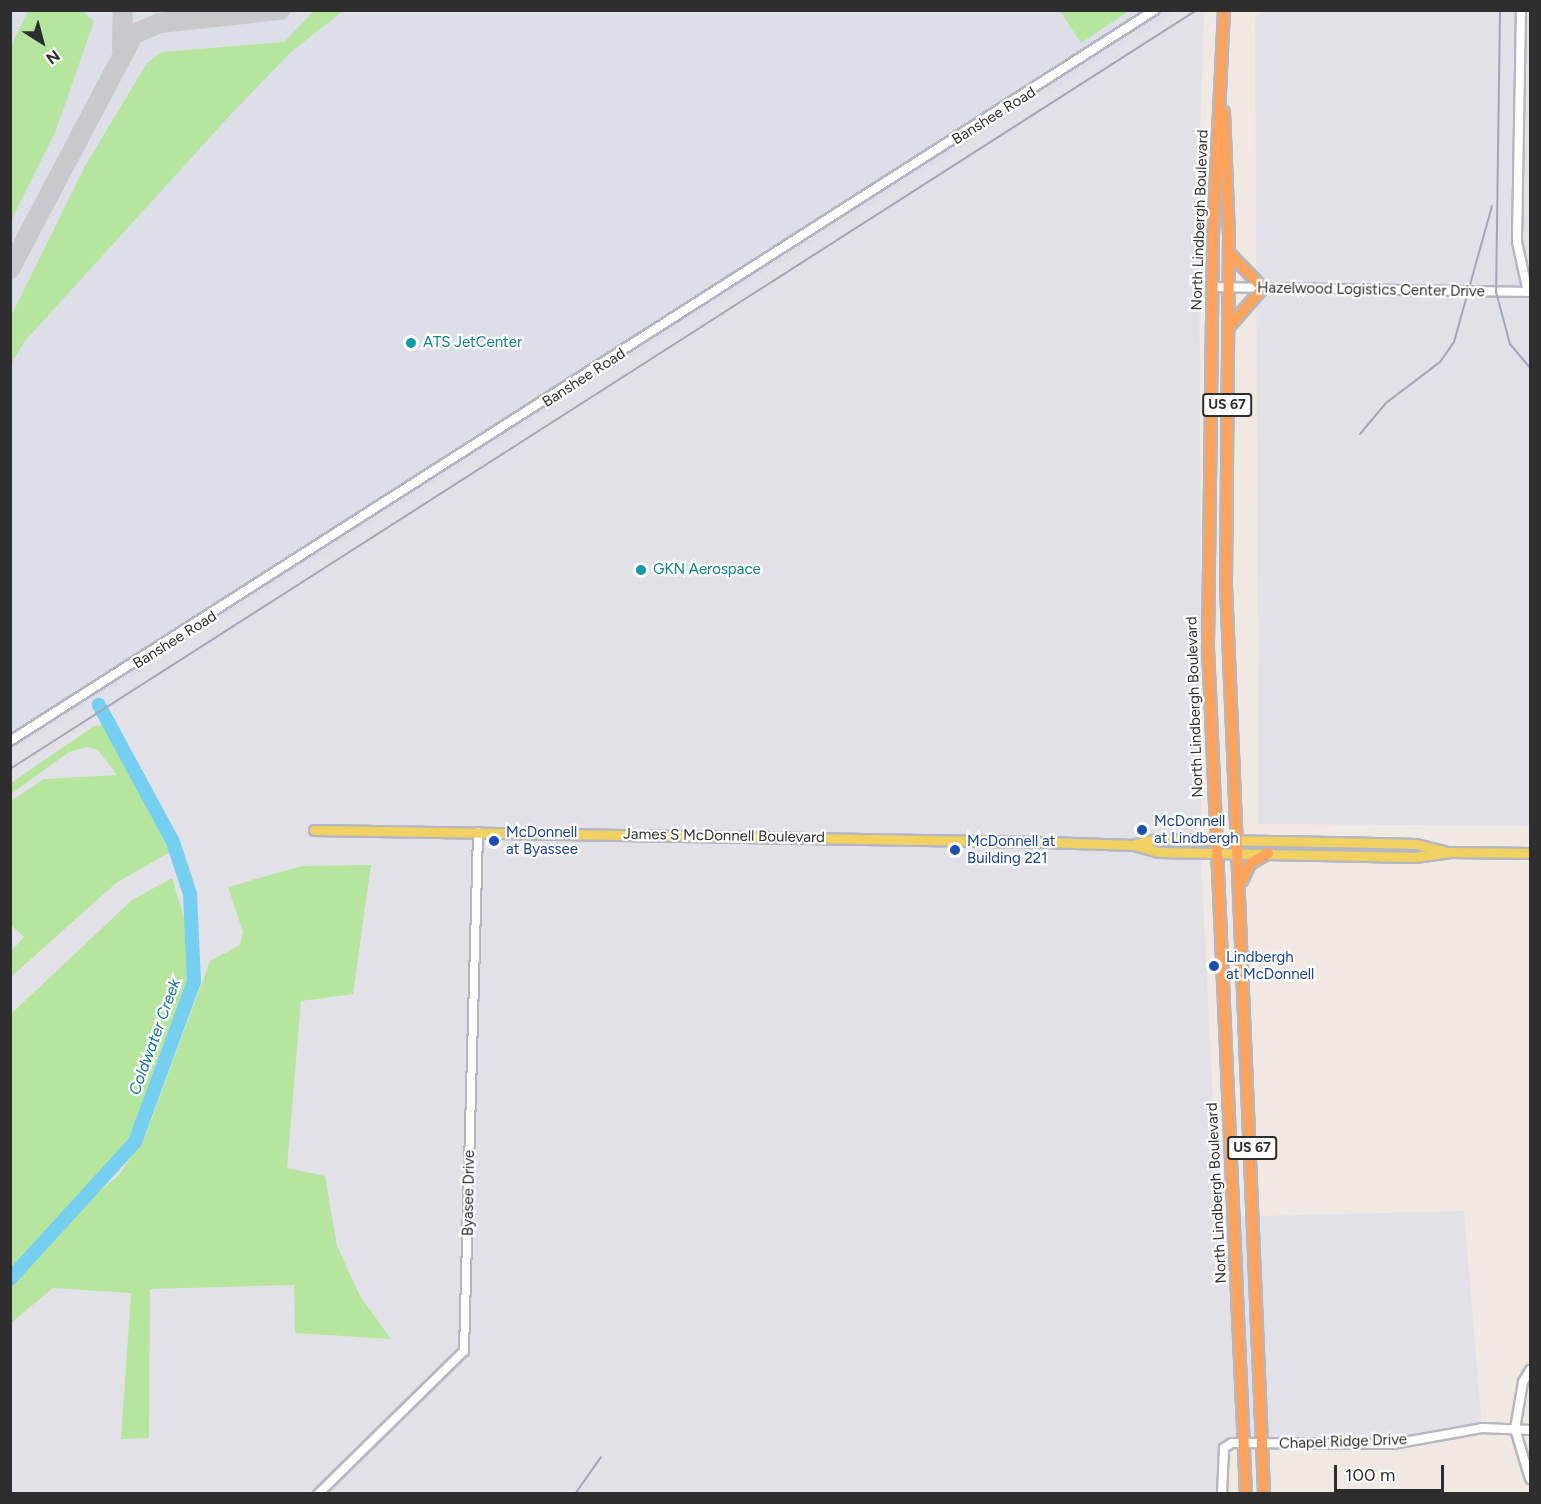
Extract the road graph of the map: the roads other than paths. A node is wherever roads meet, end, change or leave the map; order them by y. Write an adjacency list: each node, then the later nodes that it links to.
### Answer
1 (1155, 10): 11 (street, Banshee Road)
2 (1224, 10): 4 (highway, North Lindbergh Boulevard / US 67)
3 (1521, 10): 9 (street)
4 (1222, 99): 5 (highway, North Lindbergh Boulevard / US 67); 6 (highway, North Lindbergh Boulevard / US 67)
5 (1229, 252): 7 (highway, North Lindbergh Boulevard / US 67); 8 (highway)
6 (1212, 287): 7 (street, Hazelwood Logistics Center Drive); 14 (highway, North Lindbergh Boulevard / US 67)
7 (1228, 288): 8 (street, Hazelwood Logistics Center Drive); 10 (highway, North Lindbergh Boulevard / US 67)
8 (1263, 288): 9 (street, Hazelwood Logistics Center Drive); 10 (highway)
9 (1529, 292)
10 (1228, 329): 15 (highway, North Lindbergh Boulevard / US 67)
11 (10, 741)
12 (314, 830): 13 (main road, James S McDonnell Boulevard)
13 (478, 832): 16 (main road, James S McDonnell Boulevard); 29 (street, Byasee Drive)
14 (1215, 840): 15 (main road, James S McDonnell Boulevard); 16 (main road, James S McDonnell Boulevard); 17 (highway, North Lindbergh Boulevard / US 67)
15 (1238, 840): 18 (highway, North Lindbergh Boulevard / US 67); 19 (main road, James S McDonnell Boulevard)
16 (1134, 845): 17 (main road, James S McDonnell Boulevard)
17 (1216, 852): 18 (main road, James S McDonnell Boulevard); 26 (highway, North Lindbergh Boulevard / US 67)
18 (1238, 852): 20 (main road, James S McDonnell Boulevard); 22 (highway, North Lindbergh Boulevard / US 67)
19 (1449, 852): 20 (main road, James S McDonnell Boulevard); 21 (main road, James S McDonnell Boulevard)
20 (1268, 853): 22 (highway)
21 (1530, 853)
22 (1240, 887): 27 (highway, North Lindbergh Boulevard / US 67)
23 (1530, 1370): 24 (street)
24 (1515, 1429): 25 (street, Chapel Ridge Drive); 27 (street, Chapel Ridge Drive); 28 (street)
25 (1530, 1430)
26 (1245, 1442): 27 (street, Chapel Ridge Drive); 30 (street); 31 (highway, North Lindbergh Boulevard / US 67)
27 (1262, 1444): 32 (highway, North Lindbergh Boulevard / US 67)
28 (1530, 1479)
29 (318, 1494)
30 (1222, 1494)
31 (1246, 1494)
32 (1264, 1494)

